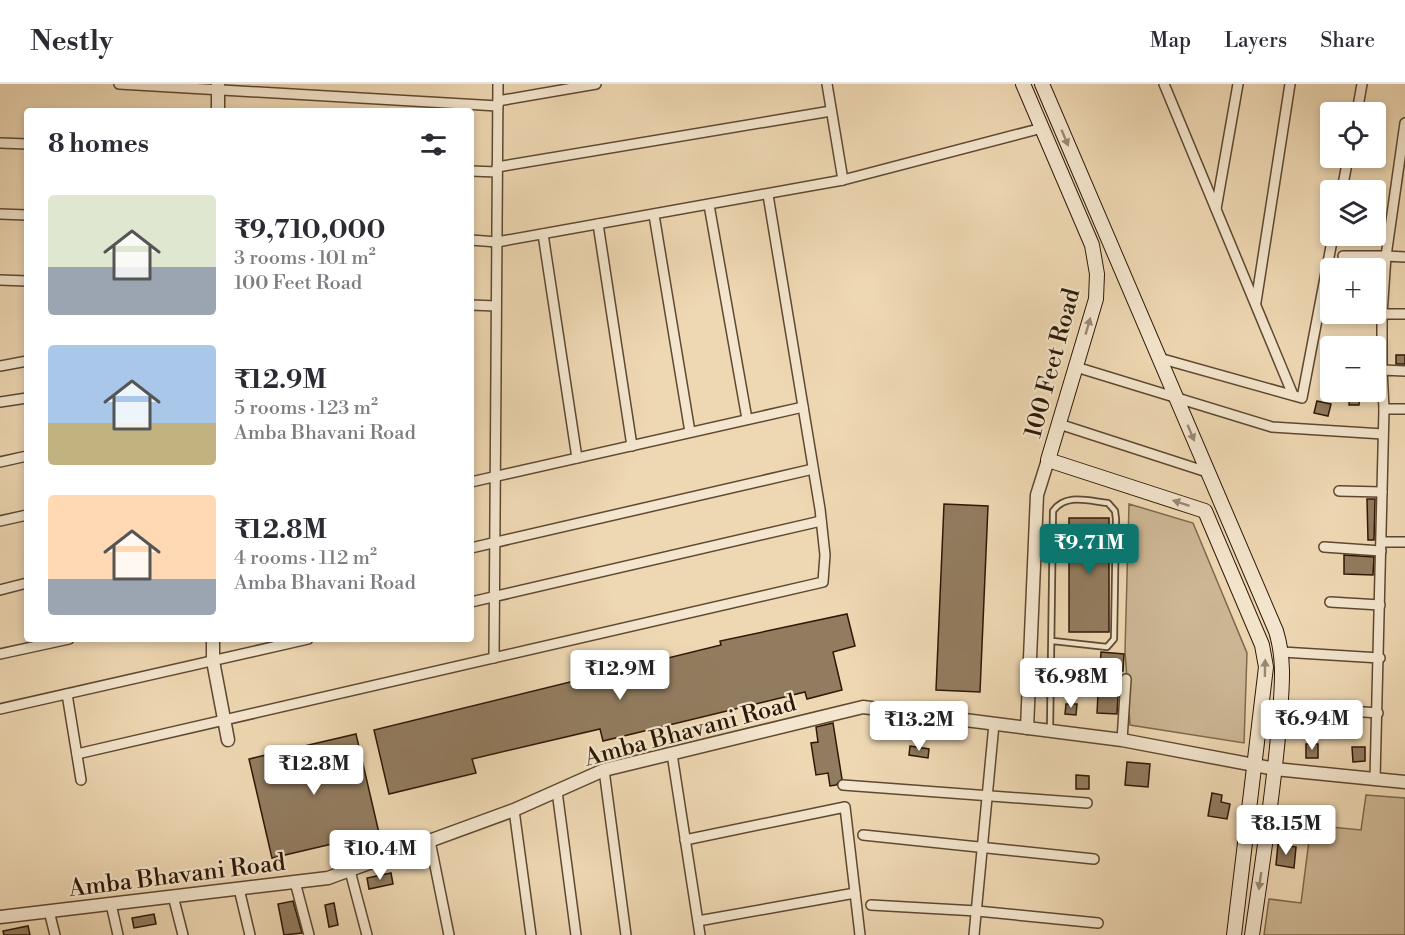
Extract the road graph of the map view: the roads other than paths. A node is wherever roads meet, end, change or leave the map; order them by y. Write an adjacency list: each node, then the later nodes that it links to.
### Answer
1 (119, 84): 11 (street)
2 (498, 84): 13 (street)
3 (596, 84): 13 (street)
4 (827, 84): 15 (street)
5 (1023, 84): 17 (main road, 100 Feet Road)
6 (1042, 84): 44 (main road, one-way to 44)
7 (1164, 84): 25 (street)
8 (1239, 84): 25 (street)
9 (1290, 84): 39 (street)
10 (1362, 84): 12 (street)
11 (218, 87): 13 (street); 14 (street)
12 (1359, 102)
13 (498, 103): 20 (street)
14 (218, 108)
15 (831, 111): 20 (street); 22 (street)
16 (1405, 123): 35 (street)
17 (1042, 128): 22 (street); 47 (main road, 100 Feet Road, one-way to 17)
18 (0, 143): 19 (street)
19 (24, 144)
20 (497, 170): 21 (street); 32 (street)
21 (474, 171)
22 (843, 180): 23 (street)
23 (768, 195): 24 (street); 55 (street)
24 (709, 205): 28 (street); 58 (street)
25 (1216, 209): 39 (street)
26 (0, 214): 27 (street)
27 (24, 215)
28 (654, 215): 29 (street); 60 (street)
29 (598, 224): 30 (street); 62 (street)
30 (543, 234): 32 (street); 64 (street)
31 (474, 240): 32 (street)
32 (497, 242): 41 (street)
33 (1331, 246): 50 (street)
34 (1343, 255): 35 (street)
35 (1386, 256): 36 (street)
36 (1405, 257)
37 (0, 280): 38 (street)
38 (24, 281)
39 (1256, 304): 50 (street)
40 (474, 305): 41 (street)
41 (496, 306): 69 (street)
42 (1386, 314): 43 (street)
43 (1405, 314)
44 (1159, 358): 50 (street); 52 (main road)
45 (24, 362): 46 (street)
46 (0, 366)
47 (1076, 367): 52 (street); 59 (main road, 100 Feet Road)
48 (1386, 370): 49 (street)
49 (1405, 370)
50 (1293, 395)
51 (24, 398): 53 (street)
52 (1176, 399): 61 (street); 68 (main road, one-way to 68)
53 (0, 402)
54 (1383, 402): 56 (street)
55 (803, 407): 58 (street); 67 (street)
56 (1384, 408): 57 (street); 61 (street)
57 (1405, 409)
58 (747, 419): 60 (street)
59 (1059, 424): 65 (main road, 100 Feet Road); 68 (street)
60 (690, 432): 62 (street)
61 (1383, 434): 72 (street)
62 (632, 446): 64 (street)
63 (24, 457): 66 (street)
64 (577, 458): 69 (street)
65 (1048, 460): 103 (street); 109 (main road, 100 Feet Road, one-way to 65)
66 (0, 462)
67 (813, 469): 75 (street); 76 (street)
68 (1207, 472): 91 (main road)
69 (495, 477): 70 (street); 76 (street)
70 (474, 481)
71 (1339, 491): 72 (street)
72 (1382, 492): 80 (street)
73 (24, 516): 74 (street)
74 (0, 521)
75 (821, 521): 83 (street); 93 (street)
76 (495, 542): 78 (street); 83 (street)
77 (1405, 542): 80 (street)
78 (474, 547)
79 (1324, 547): 80 (street)
80 (1381, 547): 86 (street)
81 (24, 585): 82 (street)
82 (0, 590)
83 (495, 596): 84 (street); 93 (street)
84 (474, 601)
85 (1330, 602): 86 (street)
86 (1380, 605): 94 (street)
87 (1053, 641): 87 (lane); 104 (lane)
88 (55, 642): 92 (street)
89 (213, 642): 95 (street)
90 (295, 642): 95 (street)
91 (1282, 652): 94 (street); 98 (main road)
92 (0, 654)
93 (494, 658): 101 (street)
94 (1380, 658): 100 (street)
95 (213, 661): 97 (street); 101 (street)
96 (1126, 679): 106 (street)
97 (67, 694): 99 (street); 107 (street)
98 (1280, 706): 100 (street); 110 (main road)
99 (0, 709)
100 (1378, 713): 112 (street)
101 (224, 720): 105 (street); 107 (street)
102 (994, 723): 103 (street, Amba Bhavani Road); 108 (street, Amba Bhavani Road); 117 (street)
103 (1027, 728): 104 (street, Amba Bhavani Road)
104 (1050, 730): 106 (street, Amba Bhavani Road)
105 (228, 740)
106 (1122, 740): 109 (street, Amba Bhavani Road)
107 (77, 754): 113 (street)
108 (672, 754): 111 (street, Amba Bhavani Road); 121 (street)
109 (1256, 766): 110 (street, Amba Bhavani Road); 150 (main road, 100 Feet Road)
110 (1275, 769): 112 (street, Amba Bhavani Road); 151 (main road, one-way to 151)
111 (604, 771): 116 (street, Amba Bhavani Road); 146 (street)
112 (1375, 779): 114 (street, Amba Bhavani Road)
113 (81, 780)
114 (1405, 782)
115 (843, 785): 117 (street)
116 (557, 791): 119 (street, Amba Bhavani Road); 145 (street)
117 (987, 797): 118 (street); 123 (street)
118 (1087, 803)
119 (514, 810): 122 (street, Amba Bhavani Road); 144 (street)
120 (863, 835): 123 (street)
121 (685, 840): 128 (street); 135 (street)
122 (430, 841): 125 (street, Amba Bhavani Road); 143 (street)
123 (981, 847): 124 (street); 132 (street)
124 (1094, 859)
125 (350, 871): 126 (street, Amba Bhavani Road); 142 (street)
126 (295, 882): 127 (street, Amba Bhavani Road); 141 (street)
127 (239, 889): 129 (street, Amba Bhavani Road); 140 (street)
128 (855, 892): 135 (street); 148 (street)
129 (174, 897): 130 (street, Amba Bhavani Road); 139 (street)
130 (111, 904): 133 (street, Amba Bhavani Road); 138 (street)
131 (871, 905): 132 (street)
132 (977, 910): 136 (street); 149 (street)
133 (49, 911): 134 (street, Amba Bhavani Road); 137 (street)
134 (0, 917)
135 (698, 921): 147 (street)
136 (1098, 923)
137 (55, 935)
138 (118, 935)
139 (183, 935)
140 (250, 935)
141 (309, 935)
142 (368, 935)
143 (449, 935)
144 (531, 935)
145 (576, 935)
146 (626, 935)
147 (700, 935)
148 (860, 935)
149 (974, 935)
150 (1234, 935)
151 (1252, 935)

